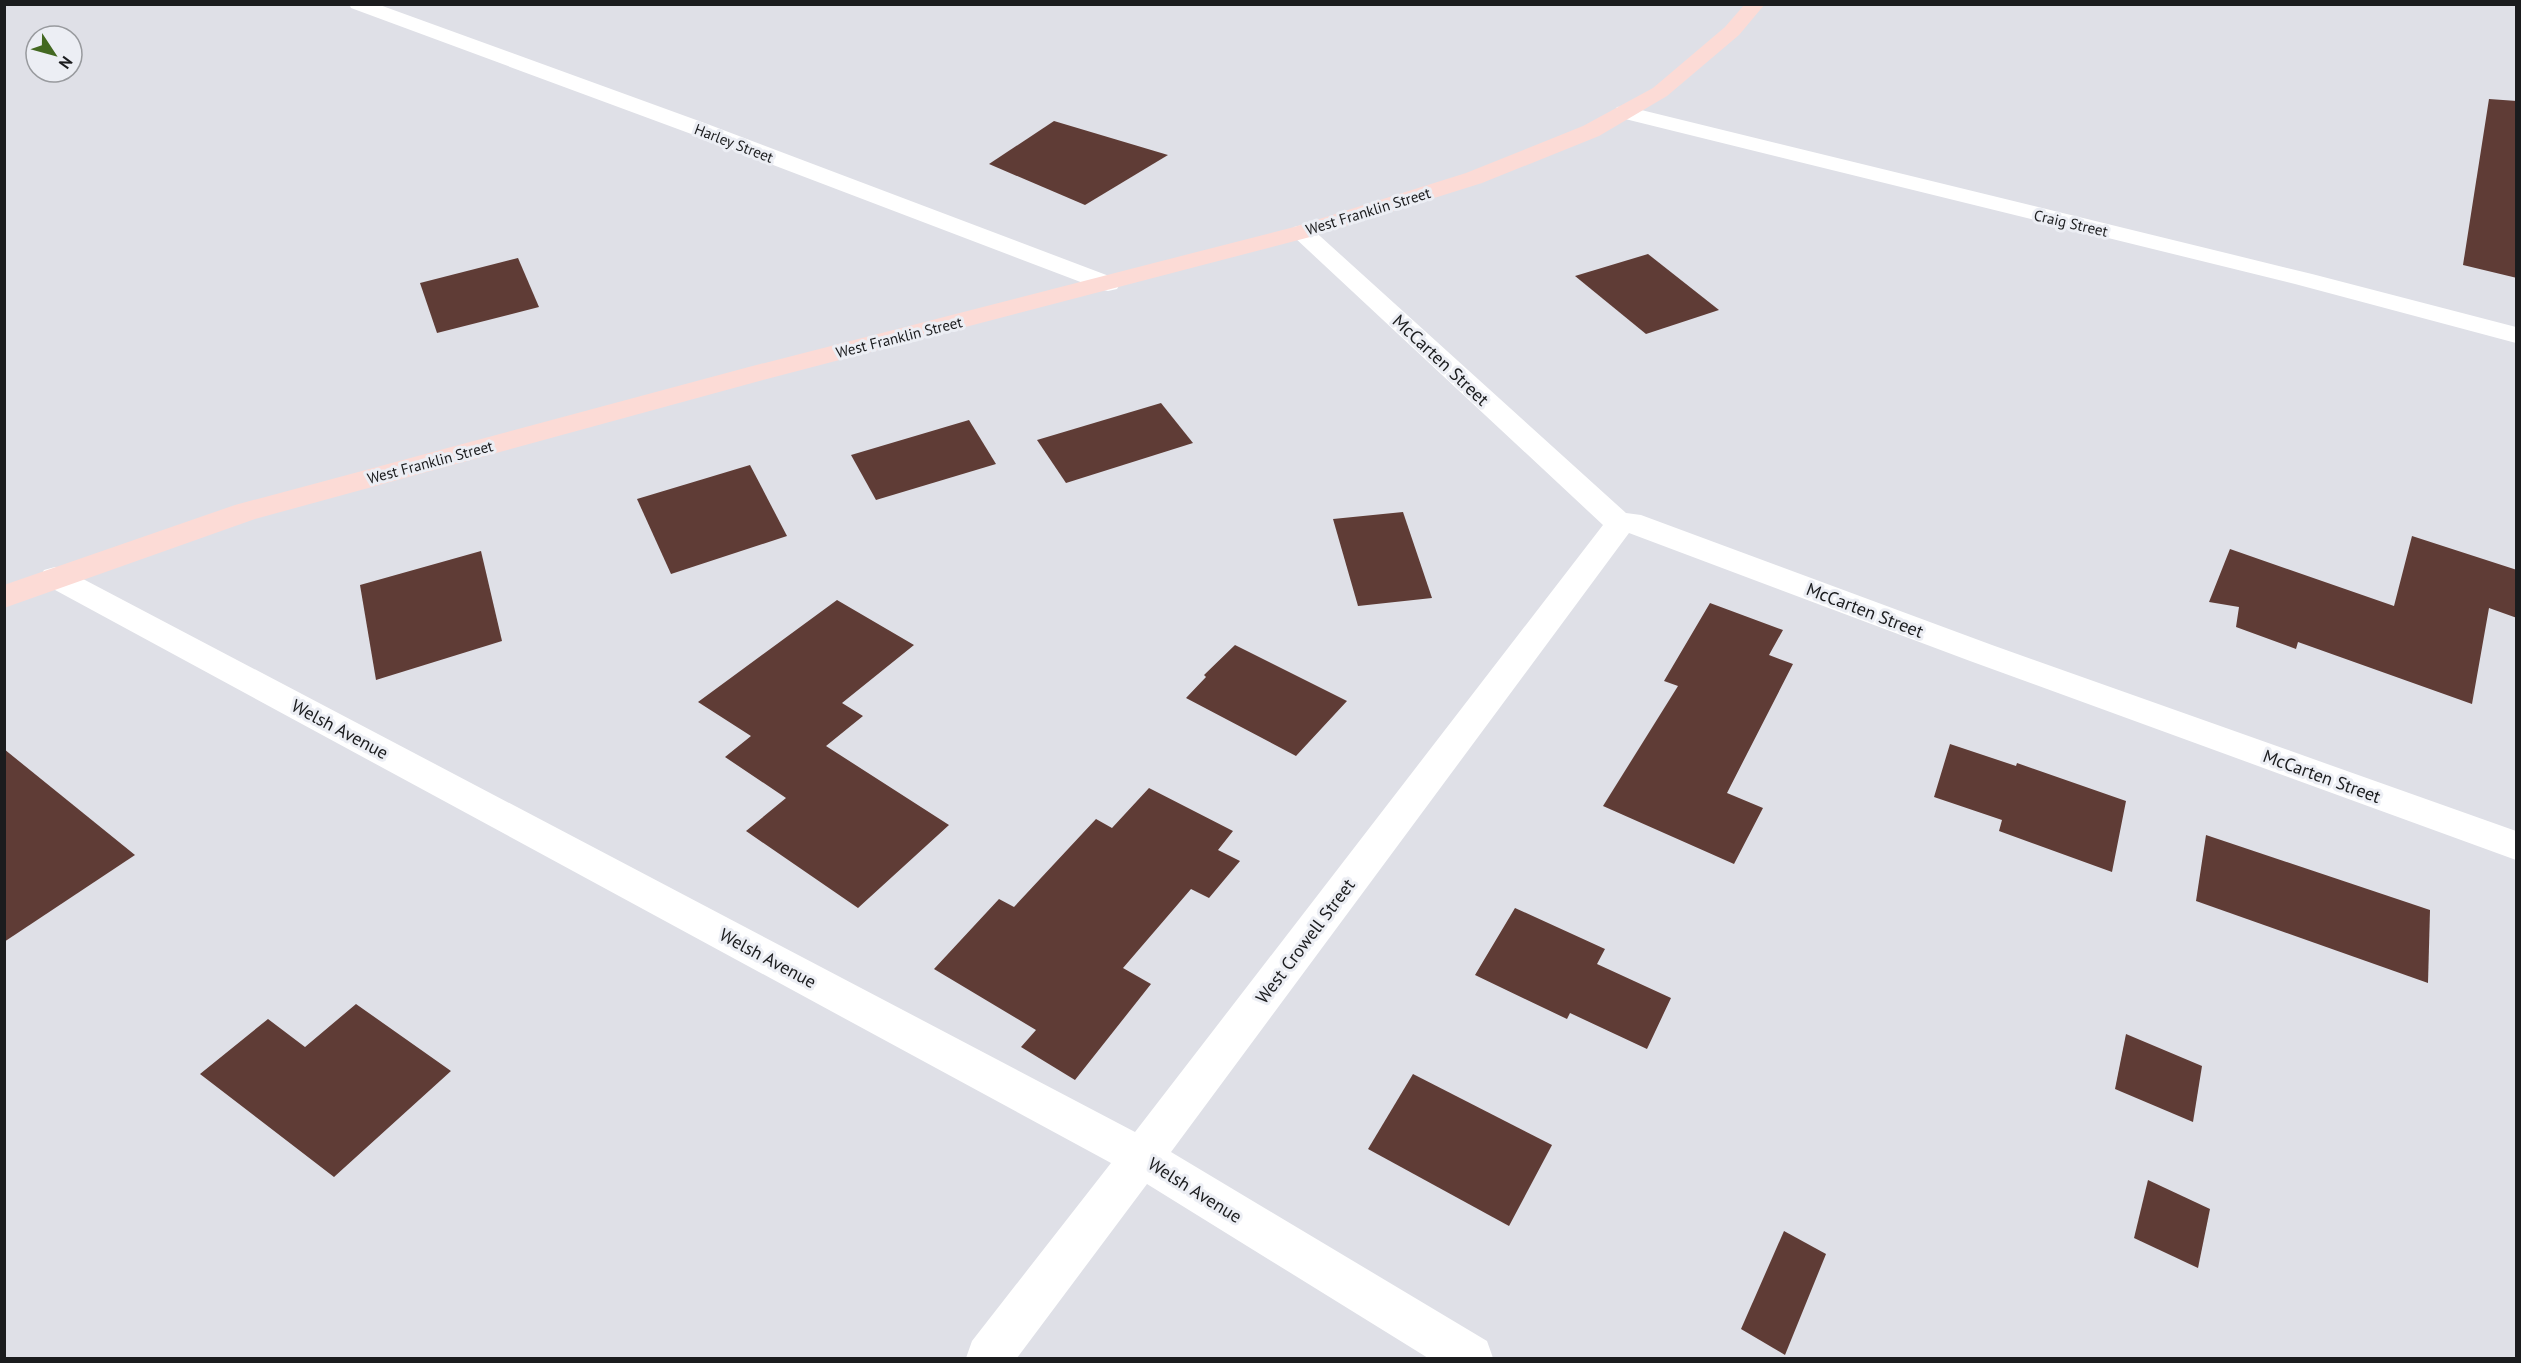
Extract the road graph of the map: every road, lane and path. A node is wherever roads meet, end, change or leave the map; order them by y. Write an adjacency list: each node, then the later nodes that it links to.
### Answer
1 (358, 4): 5 (street, Harley Street)
2 (1756, 4): 3 (main road, West Franklin Street)
3 (1625, 112): 4 (main road, West Franklin Street); 6 (street, Craig Street)
4 (1302, 231): 5 (main road, West Franklin Street); 7 (street, McCarten Street)
5 (1108, 284): 8 (main road, West Franklin Street)
6 (2517, 335)
7 (1620, 524): 10 (street, McCarten Street); 11 (street, West Crowell Street)
8 (55, 577): 9 (main road, West Franklin Street); 11 (street, Welsh Avenue)
9 (4, 597)
10 (2517, 846)
11 (1142, 1157): 12 (street, West Crowell Street); 13 (street, Welsh Avenue)
12 (989, 1359)
13 (1470, 1359)

